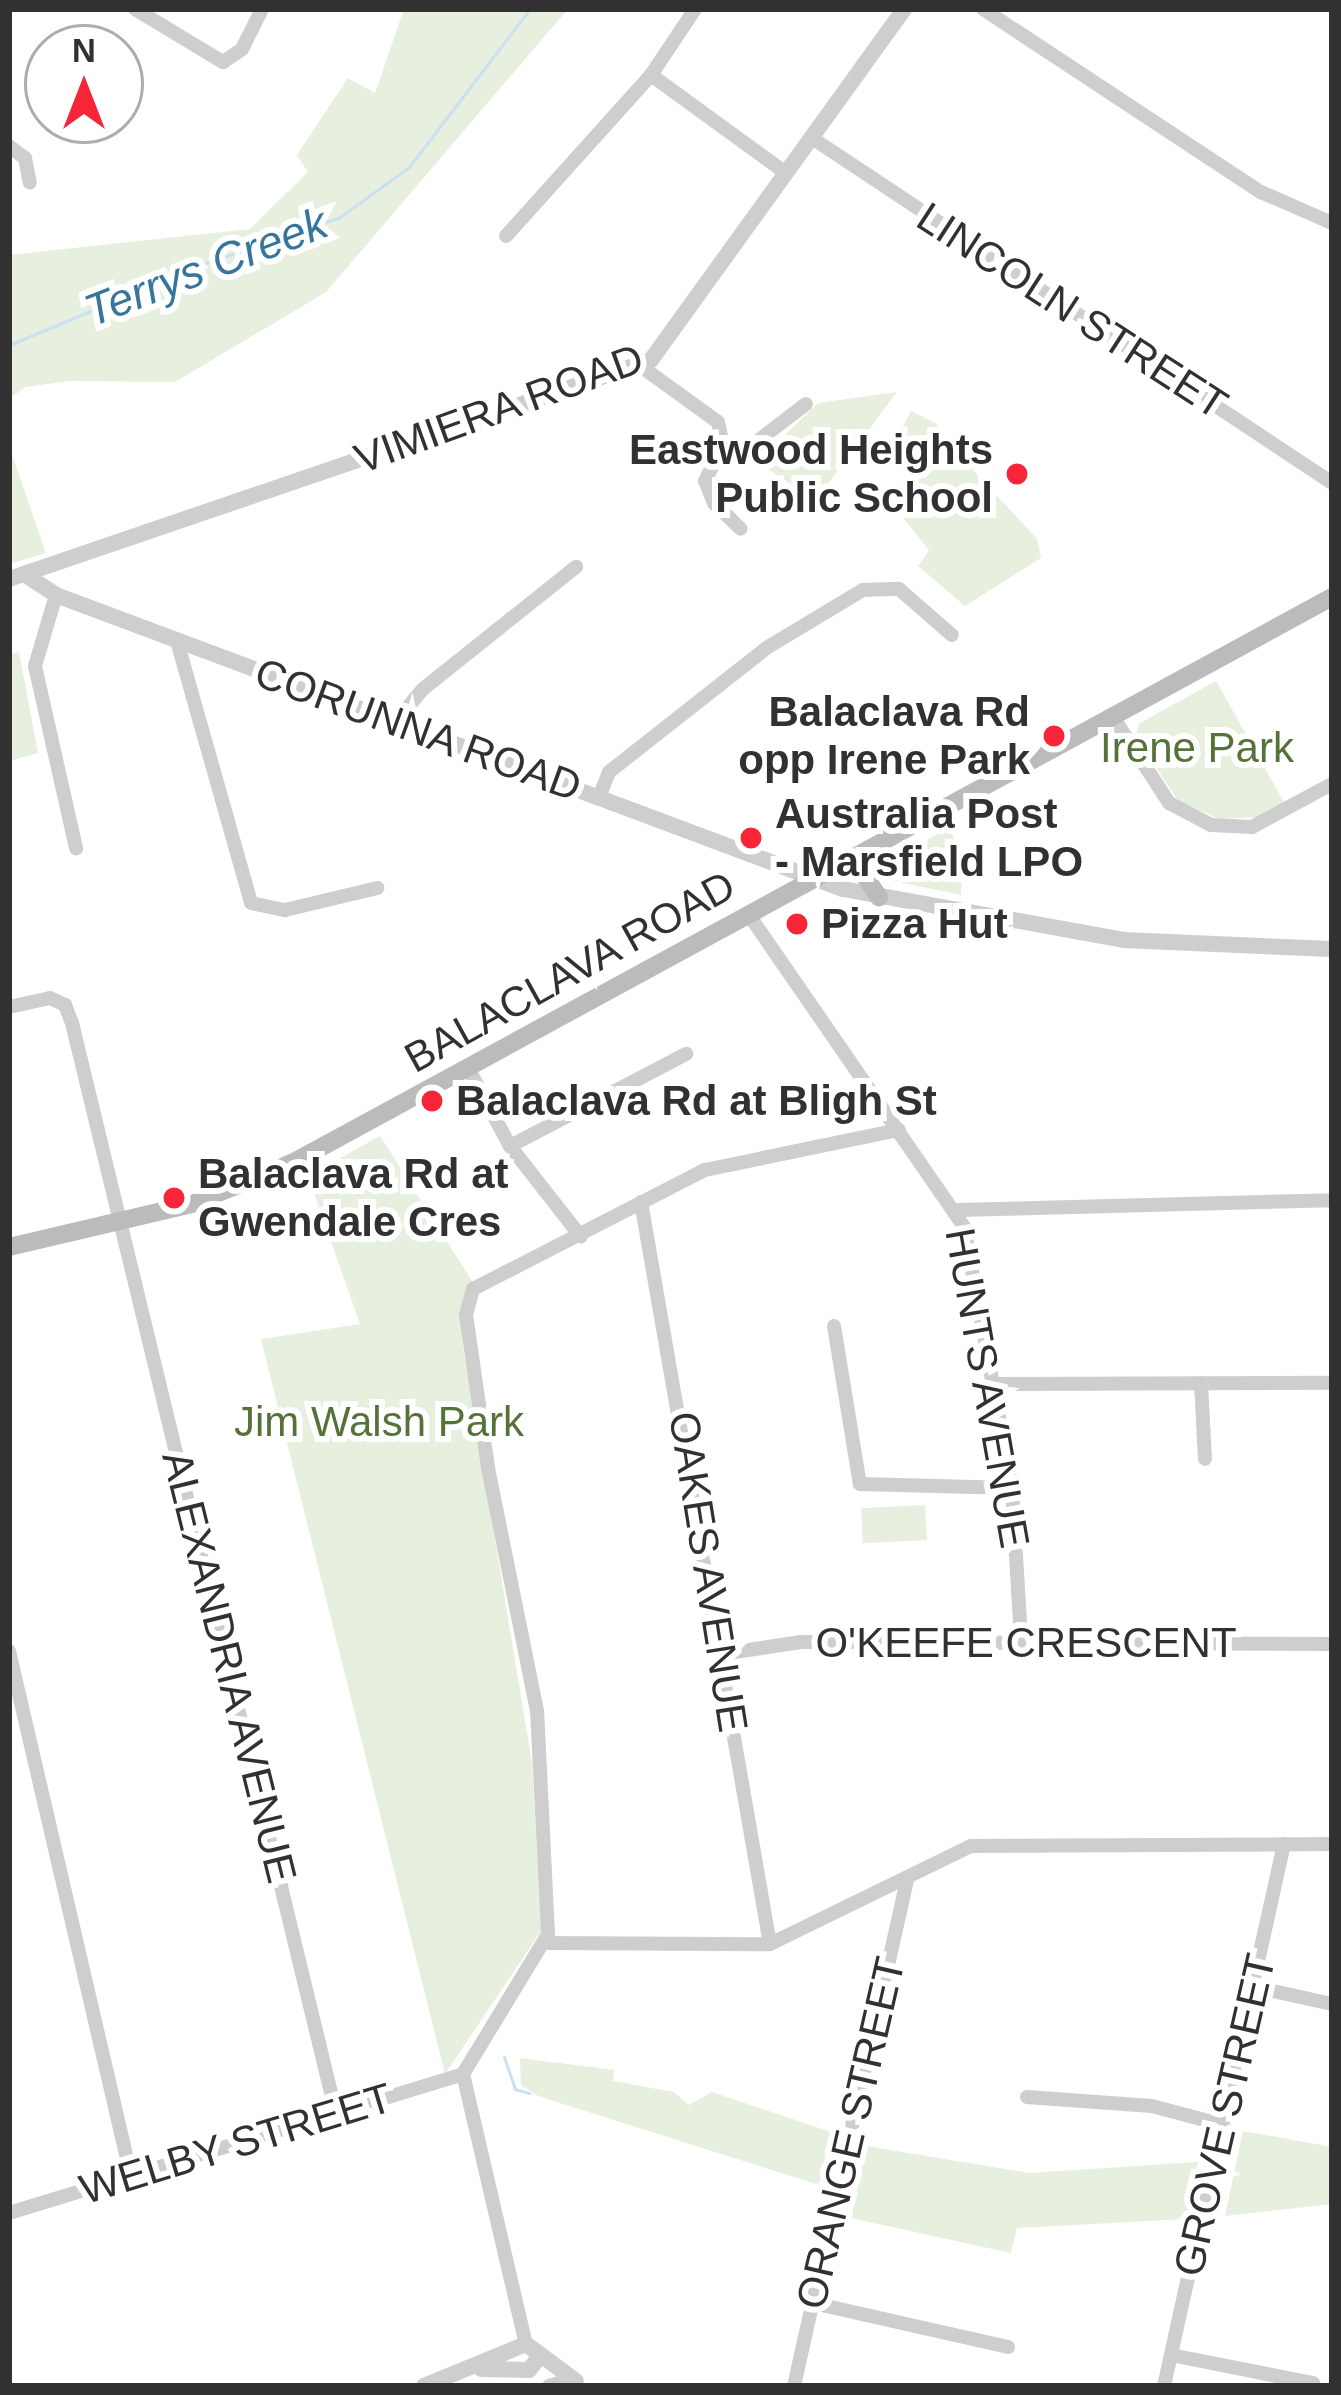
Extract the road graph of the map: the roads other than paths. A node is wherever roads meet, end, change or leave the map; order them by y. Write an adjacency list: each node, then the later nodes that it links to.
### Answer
1 (135, 9): 2 (street)
2 (262, 9)
3 (695, 9): 6 (street)
4 (904, 9): 7 (street, VIMIERA ROAD)
5 (983, 9): 11 (street)
6 (650, 75): 9 (street); 12 (street)
7 (812, 138): 9 (street, VIMIERA ROAD); 16 (street, LINCOLN STREET)
8 (9, 146): 10 (street)
9 (786, 173): 13 (street, VIMIERA ROAD)
10 (31, 183)
11 (1332, 223)
12 (506, 236)
13 (639, 365): 15 (street); 19 (street, VIMIERA ROAD)
14 (806, 404): 15 (street)
15 (723, 445): 17 (street)
16 (1332, 483)
17 (741, 529)
18 (576, 567): 25 (street)
19 (16, 577): 20 (street, CORUNNA ROAD)
20 (56, 595): 23 (street, CORUNNA ROAD); 28 (street)
21 (1332, 597): 24 (main road, BALACLAVA ROAD)
22 (952, 635): 27 (street)
23 (177, 641): 25 (street, CORUNNA ROAD); 31 (street)
24 (1113, 717): 26 (street); 29 (main road, BALACLAVA ROAD)
25 (397, 720): 27 (street, CORUNNA ROAD)
26 (1332, 784)
27 (599, 796): 30 (street, CORUNNA ROAD)
28 (76, 848)
29 (868, 850): 30 (main road, BALACLAVA ROAD); 32 (main road)
30 (815, 879): 32 (street, CORUNNA ROAD); 33 (main road, BALACLAVA ROAD)
31 (377, 889)
32 (879, 897): 34 (street, CORUNNA ROAD)
33 (749, 915): 37 (main road, BALACLAVA ROAD); 38 (street, HUNTS AVENUE)
34 (1332, 949)
35 (9, 1007): 43 (street, ALEXANDRIA AVENUE)
36 (686, 1054): 39 (street)
37 (468, 1068): 39 (street); 43 (main road, BALACLAVA ROAD)
38 (899, 1130): 41 (street); 42 (street, HUNTS AVENUE)
39 (511, 1147): 44 (street)
40 (1332, 1200): 42 (street)
41 (641, 1202): 44 (street); 55 (street, OAKES AVENUE)
42 (958, 1210): 49 (street, HUNTS AVENUE)
43 (120, 1221): 45 (main road, BALACLAVA ROAD); 65 (street, ALEXANDRIA AVENUE)
44 (581, 1237): 59 (street)
45 (9, 1246)
46 (834, 1326): 51 (street)
47 (1202, 1383): 48 (street); 49 (street); 50 (street)
48 (1332, 1383)
49 (995, 1384): 51 (street, HUNTS AVENUE)
50 (1205, 1459)
51 (1012, 1488): 52 (street, HUNTS AVENUE)
52 (1021, 1640): 53 (street, O'KEEFE CRESCENT); 55 (street, O'KEEFE CRESCENT)
53 (1332, 1644)
54 (9, 1651): 67 (street)
55 (722, 1654): 60 (street, OAKES AVENUE)
56 (1284, 1844): 57 (street); 58 (street); 61 (street, GROVE STREET)
57 (1332, 1844)
58 (907, 1880): 60 (street); 69 (street, ORANGE STREET)
59 (545, 1943): 60 (street); 63 (street)
60 (770, 1944)
61 (1255, 1988): 62 (street); 66 (street, GROVE STREET)
62 (1332, 2004)
63 (463, 2074): 65 (street, WELBY STREET); 72 (street)
64 (1027, 2097): 66 (street)
65 (336, 2113): 67 (street, WELBY STREET)
66 (1224, 2125): 71 (street, GROVE STREET)
67 (131, 2176): 68 (street, WELBY STREET)
68 (9, 2213)
69 (813, 2303): 70 (street); 76 (street, ORANGE STREET)
70 (1008, 2348)
71 (1171, 2355): 73 (street); 77 (street, GROVE STREET)
72 (527, 2363): 74 (street); 75 (street)
73 (1313, 2383)
74 (569, 2384)
75 (424, 2386)
76 (794, 2386)
77 (1164, 2386)

